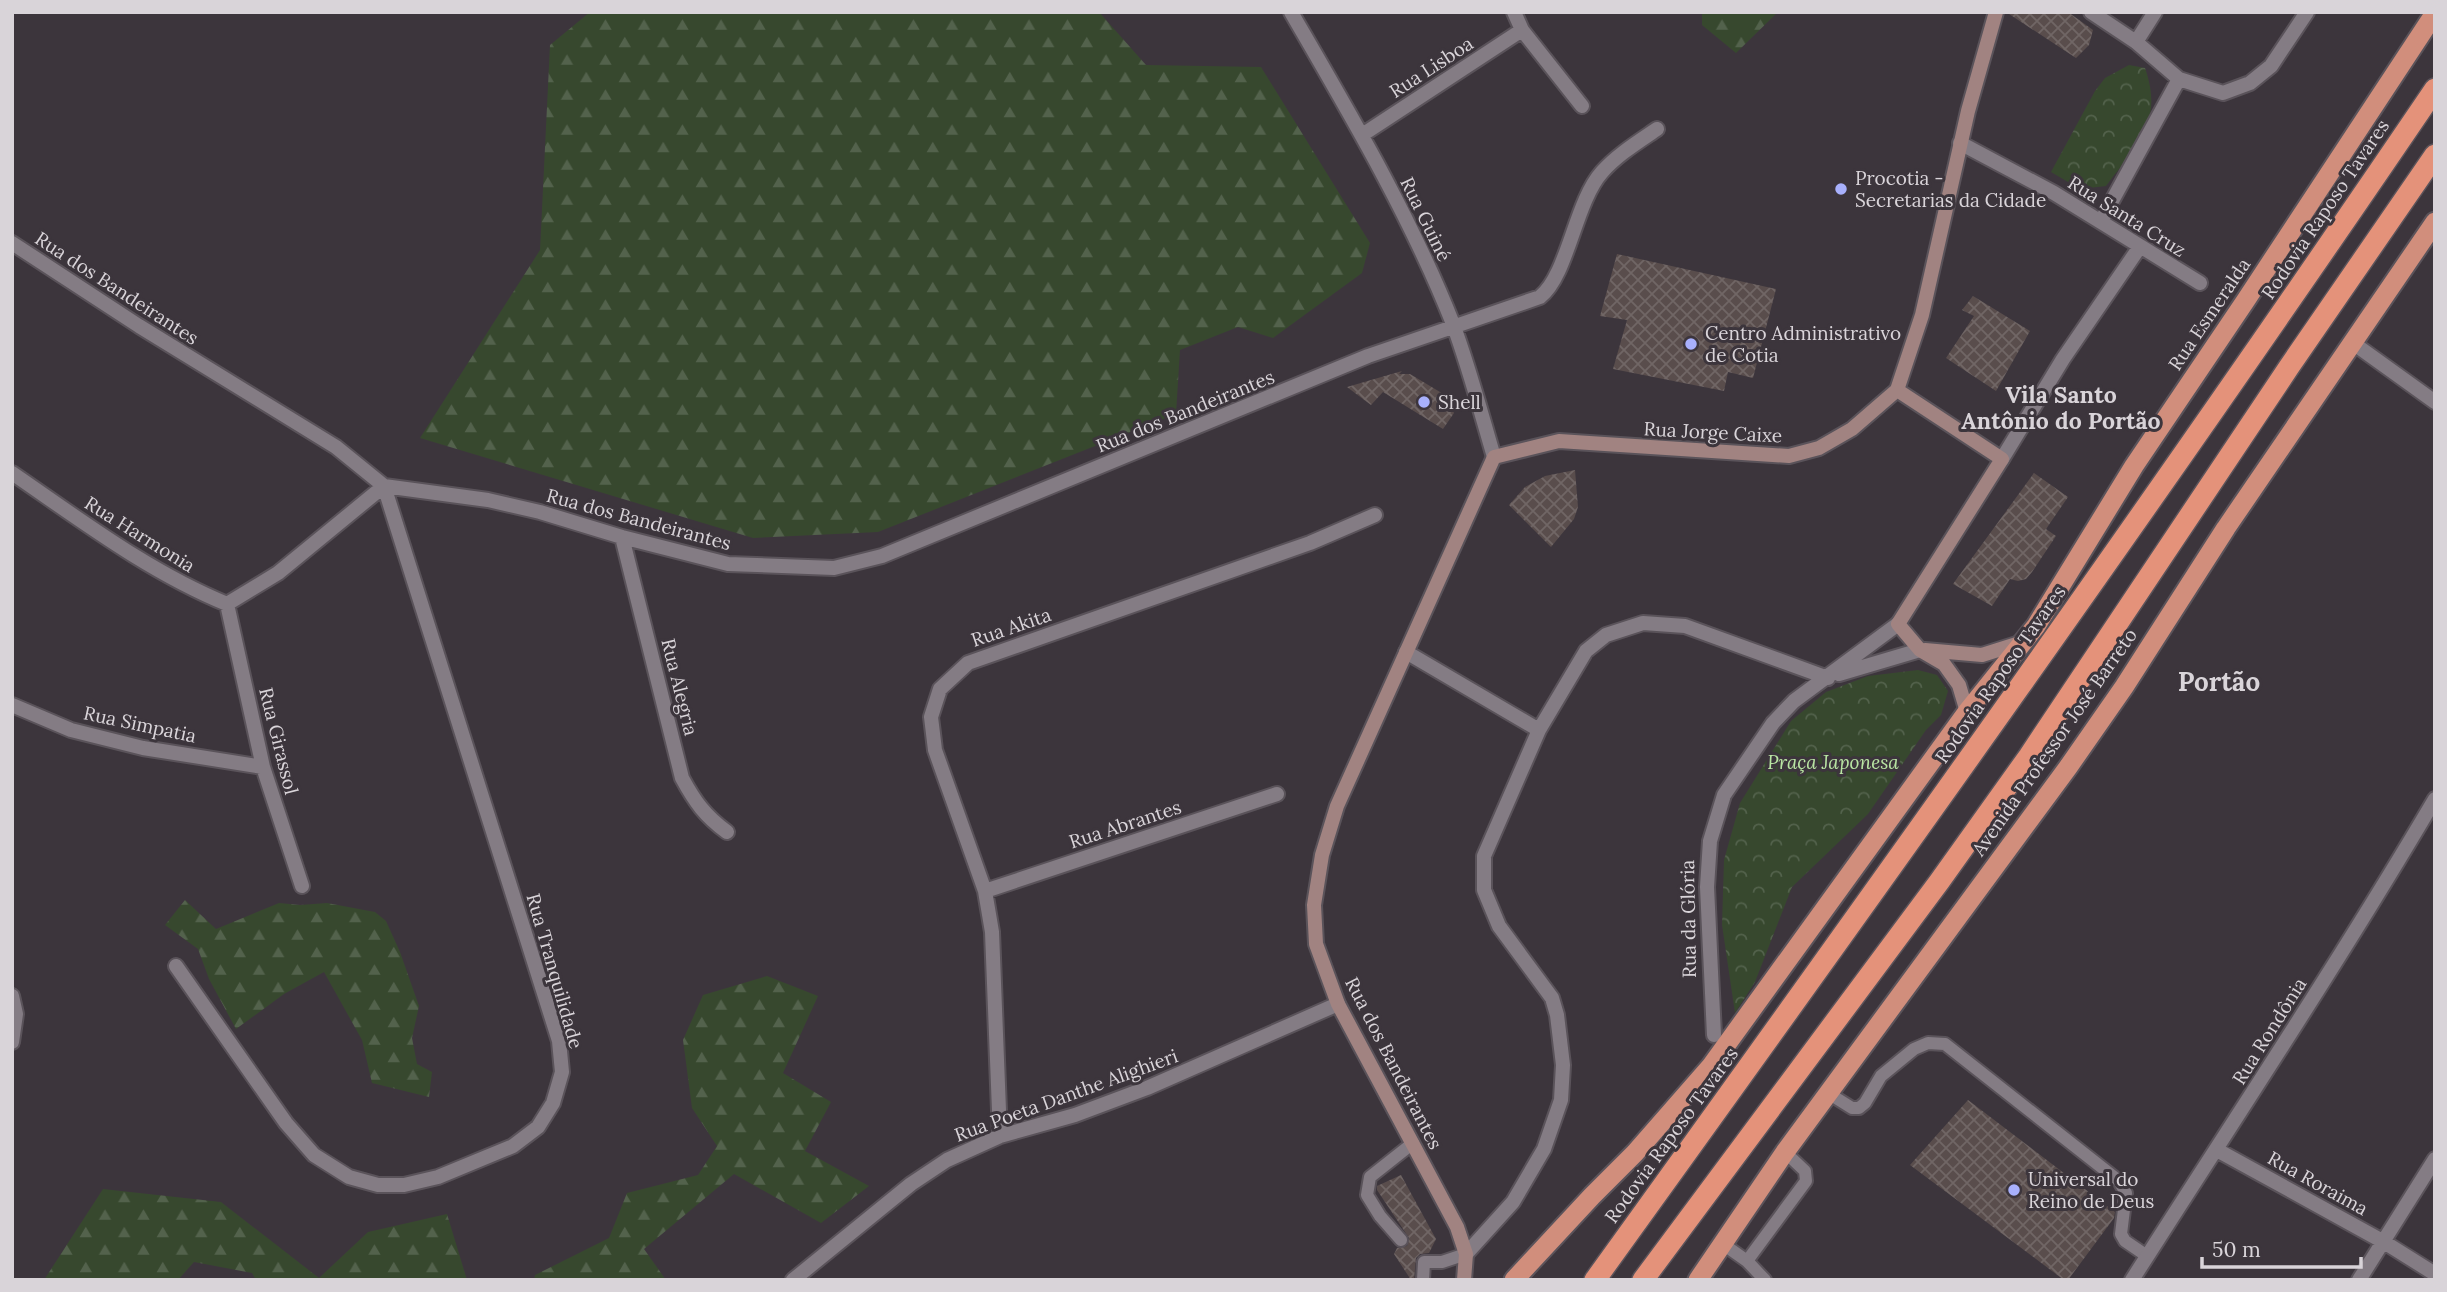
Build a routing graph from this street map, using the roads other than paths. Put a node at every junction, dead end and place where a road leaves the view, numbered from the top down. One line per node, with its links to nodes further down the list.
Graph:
1 (1291, 12): 14 (street, Rua Guiné)
2 (1514, 12): 8 (street)
3 (1996, 12): 15 (main road)
4 (2091, 12): 9 (street)
5 (2155, 12): 9 (street)
6 (2307, 12): 10 (street)
7 (2435, 13): 34 (highway, Rua Esmeralda)
8 (1522, 30): 12 (street); 14 (street, Rua Lisboa)
9 (2136, 42): 10 (street)
10 (2179, 79): 17 (street)
11 (2435, 89): 69 (highway, Rodovia Raposo Tavares)
12 (1582, 106)
13 (1657, 130): 22 (street, Rua dos Bandeirantes)
14 (1362, 135): 22 (street, Rua Guiné)
15 (1960, 143): 17 (street, Rua Santa Cruz); 24 (main road)
16 (2435, 155): 70 (highway)
17 (2101, 220): 20 (street, Rua Santa Cruz)
18 (2435, 222): 23 (highway, Avenida Professor José Barreto)
19 (12, 243): 29 (street, Rua dos Bandeirantes)
20 (2139, 248): 21 (street, Rua Santa Cruz); 27 (street)
21 (2200, 283)
22 (1453, 326): 26 (street, Rua Guiné); 31 (street, Rua dos Bandeirantes)
23 (2353, 343): 25 (street); 52 (highway, Avenida Professor José Barreto)
24 (1897, 390): 26 (main road, Rua Jorge Caixe); 27 (main road)
25 (2435, 402)
26 (1494, 457): 36 (main road, Rua dos Bandeirantes)
27 (2002, 459): 33 (main road)
28 (12, 472): 32 (street, Rua Harmonia)
29 (384, 486): 31 (street, Rua dos Bandeirantes); 32 (street); 47 (street, Rua Tranquilidade)
30 (1375, 515): 46 (street, Rua Akita)
31 (622, 537): 44 (street, Rua Alegria)
32 (227, 604): 41 (street, Rua Girassol)
33 (1898, 624): 35 (main road); 37 (street)
34 (2023, 642): 35 (main road); 39 (highway)
35 (1920, 650): 37 (street); 39 (main road)
36 (1406, 652): 40 (street); 49 (main road, Rua dos Bandeirantes)
37 (1828, 678): 40 (street); 50 (street, Rua da Glória)
38 (12, 705): 41 (street, Rua Simpatia)
39 (1966, 712): 65 (highway)
40 (1539, 730): 61 (street)
41 (263, 767): 45 (street, Rua Girassol)
42 (1277, 794): 46 (street, Rua Abrantes)
43 (2435, 799): 55 (street, Rua Rondônia)
44 (727, 832)
45 (302, 886)
46 (985, 891): 53 (street, Rua Akita)
47 (176, 966)
48 (12, 996): 51 (street)
49 (1338, 1004): 53 (street, Rua Poeta Danthe Alighieri); 54 (main road, Rua dos Bandeirantes)
50 (1714, 1035)
51 (12, 1042)
52 (1828, 1093): 56 (highway, Avenida Professor José Barreto); 62 (lane)
53 (1000, 1136): 66 (street, Rua Poeta Danthe Alighieri)
54 (1413, 1143): 58 (lane); 61 (main road, Rua dos Bandeirantes)
55 (2217, 1150): 59 (street, Rua Roraima); 62 (street, Rua Rondônia)
56 (1785, 1152): 60 (highway, Avenida Professor José Barreto); 63 (lane)
57 (2435, 1159): 59 (street)
58 (1401, 1240)
59 (2384, 1242): 64 (street, Rua Roraima); 74 (street)
60 (1723, 1244): 63 (lane); 71 (highway, Avenida Professor José Barreto)
61 (1466, 1254): 67 (lane); 68 (main road)
62 (2147, 1256): 73 (street, Rua Rondônia)
63 (1747, 1261): 72 (lane)
64 (2435, 1274)
65 (1517, 1277)
66 (793, 1280)
67 (1423, 1280)
68 (1464, 1280)
69 (1595, 1280)
70 (1643, 1280)
71 (1698, 1280)
72 (1765, 1280)
73 (2132, 1280)
74 (2359, 1280)

